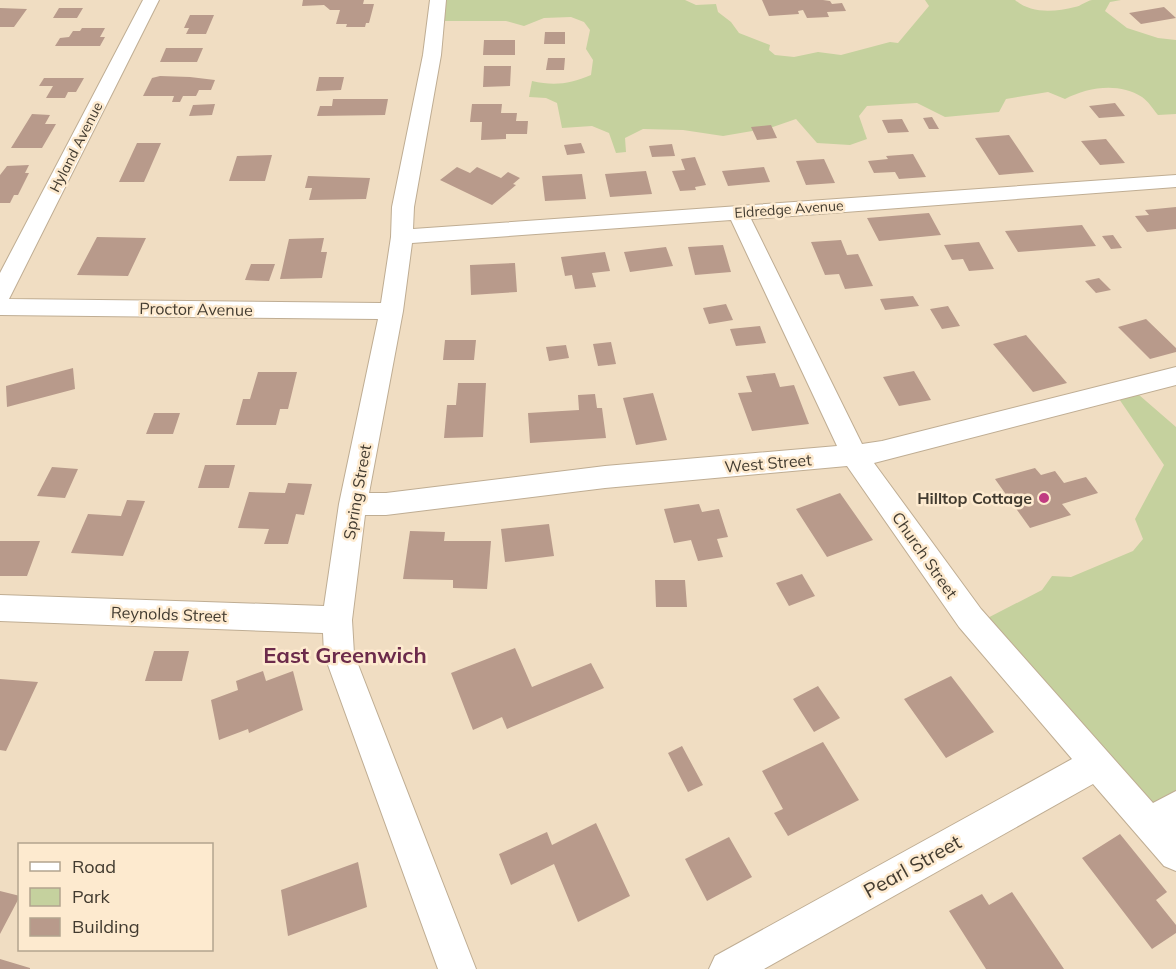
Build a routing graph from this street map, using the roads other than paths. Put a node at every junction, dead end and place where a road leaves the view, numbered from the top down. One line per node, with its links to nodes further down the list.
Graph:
1 (151, 0): 6 (street, Hyland Avenue)
2 (438, 0): 5 (street, Spring Street)
3 (1176, 181): 4 (street, Eldredge Avenue)
4 (738, 213): 5 (street, Eldredge Avenue); 10 (street, Church Street)
5 (402, 237): 8 (street, Spring Street)
6 (0, 295)
7 (0, 307): 8 (street, Proctor Avenue)
8 (392, 311): 11 (street, Spring Street)
9 (1176, 376): 10 (street, West Street)
10 (854, 455): 11 (street, West Street); 14 (street, Church Street)
11 (353, 504): 13 (street, Spring Street)
12 (0, 608): 13 (street, Reynolds Street)
13 (338, 620): 17 (street, Spring Street)
14 (1096, 764): 15 (street, Church Street); 18 (street, Pearl Street)
15 (1163, 816): 16 (street, Church Street)
16 (1176, 854)
17 (457, 969)
18 (728, 969)

